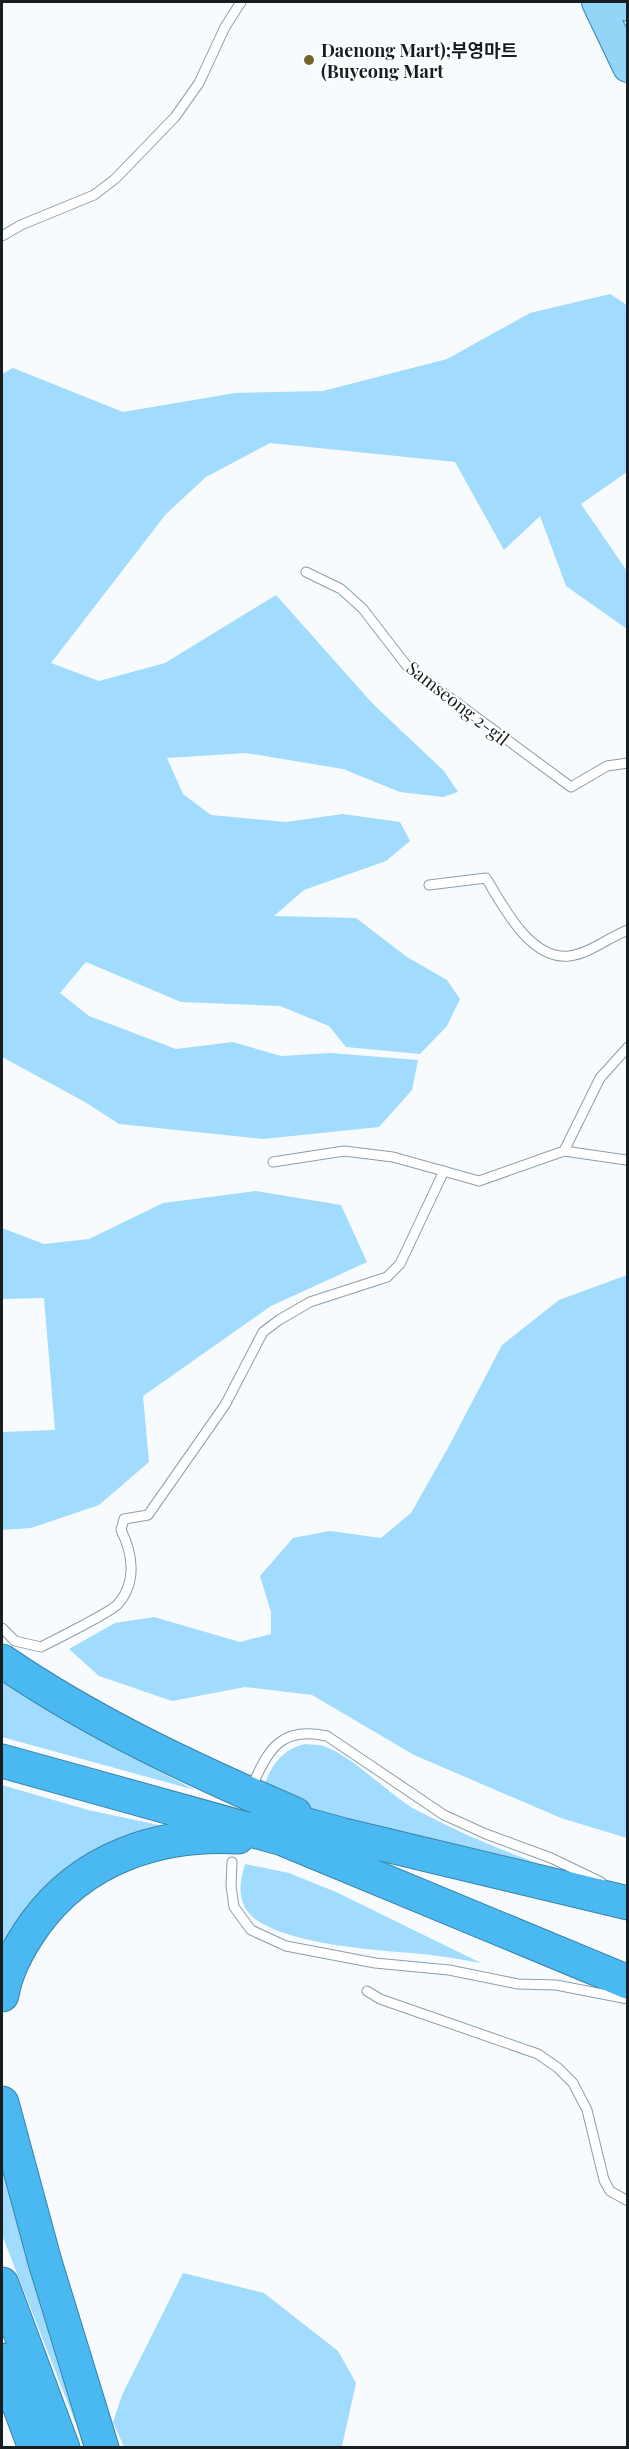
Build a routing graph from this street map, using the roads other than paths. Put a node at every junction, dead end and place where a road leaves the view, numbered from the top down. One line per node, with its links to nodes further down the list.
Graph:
1 (241, 2): 6 (lane)
2 (597, 2): 5 (main road)
3 (625, 2): 4 (main road)
4 (627, 6)
5 (627, 67)
6 (2, 236)
7 (306, 572): 8 (lane, Samseong 2-gil)
8 (627, 763)
9 (429, 885): 10 (lane)
10 (627, 930)
11 (627, 1047): 12 (lane)
12 (564, 1151): 13 (lane); 15 (lane)
13 (626, 1160)
14 (273, 1162): 15 (lane)
15 (444, 1171): 16 (lane)
16 (2, 1628)
17 (2, 1661): 21 (highway)
18 (2, 1740): 21 (highway)
19 (2, 1761): 22 (highway)
20 (254, 1782): 24 (lane)
21 (344, 1835): 24 (highway)
22 (283, 1839): 26 (highway); 28 (highway)
23 (232, 1862): 29 (lane)
24 (618, 1893): 25 (lane)
25 (627, 1895)
26 (627, 1982)
27 (367, 1991): 31 (lane)
28 (2, 1995)
29 (627, 2000)
30 (2, 2103): 36 (highway)
31 (627, 2200)
32 (2, 2284): 35 (highway)
33 (2, 2360): 34 (highway)
34 (35, 2448)
35 (63, 2448)
36 (102, 2448)

